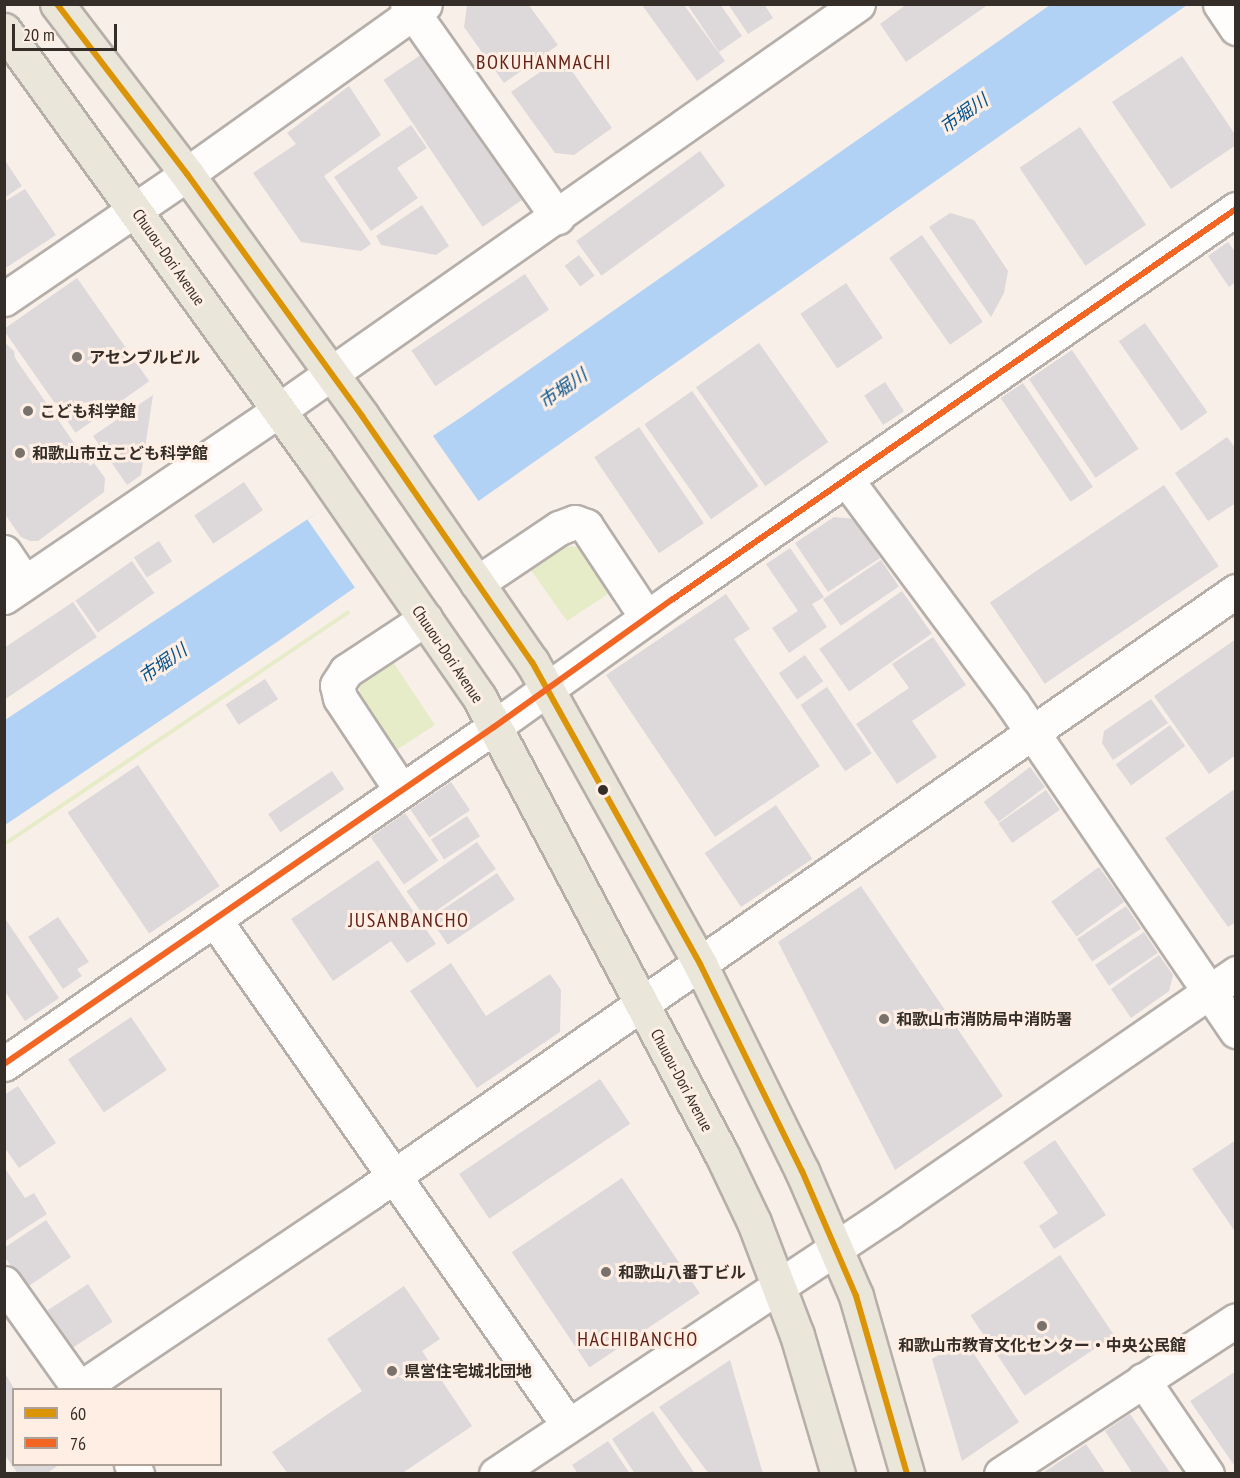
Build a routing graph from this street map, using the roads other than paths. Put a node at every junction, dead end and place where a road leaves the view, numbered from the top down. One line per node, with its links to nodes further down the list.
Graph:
1 (57, 4): 5 (highway)
2 (858, 4): 8 (street)
3 (415, 7): 5 (street); 8 (street)
4 (4, 30): 7 (highway, Chuuou-Dori Avenue)
5 (187, 174): 7 (street); 10 (highway)
6 (1236, 209): 12 (street)
7 (135, 210): 9 (street); 11 (highway, Chuuou-Dori Avenue)
8 (557, 217): 10 (street)
9 (4, 299)
10 (332, 374): 11 (street); 14 (highway)
11 (279, 410): 15 (street); 18 (highway, Chuuou-Dori Avenue)
12 (846, 479): 17 (street); 21 (street)
13 (4, 552): 15 (street)
14 (477, 583): 17 (street); 19 (highway)
15 (15, 590)
16 (1236, 591): 21 (street)
17 (647, 618): 19 (street)
18 (424, 619): 20 (highway, Chuuou-Dori Avenue); 22 (street)
19 (548, 690): 20 (street); 24 (highway)
20 (494, 727): 22 (street); 27 (highway, Chuuou-Dori Avenue)
21 (1032, 733): 24 (street); 26 (street)
22 (401, 790): 23 (street)
23 (214, 919): 29 (street); 30 (street)
24 (700, 964): 27 (street); 31 (highway)
25 (1236, 973): 26 (street)
26 (1208, 992): 28 (street); 31 (street)
27 (642, 1003): 30 (street); 33 (highway, Chuuou-Dori Avenue)
28 (1236, 1031)
29 (4, 1064)
30 (395, 1176): 37 (street); 38 (street)
31 (836, 1248): 33 (street); 41 (highway)
32 (4, 1283): 36 (street)
33 (780, 1285): 38 (street); 40 (highway, Chuuou-Dori Avenue)
34 (1236, 1320): 35 (street)
35 (1143, 1380): 42 (street); 43 (street)
36 (78, 1388)
37 (80, 1388)
38 (568, 1425): 39 (street)
39 (496, 1473)
40 (838, 1473)
41 (908, 1473)
42 (1001, 1473)
43 (1207, 1473)

